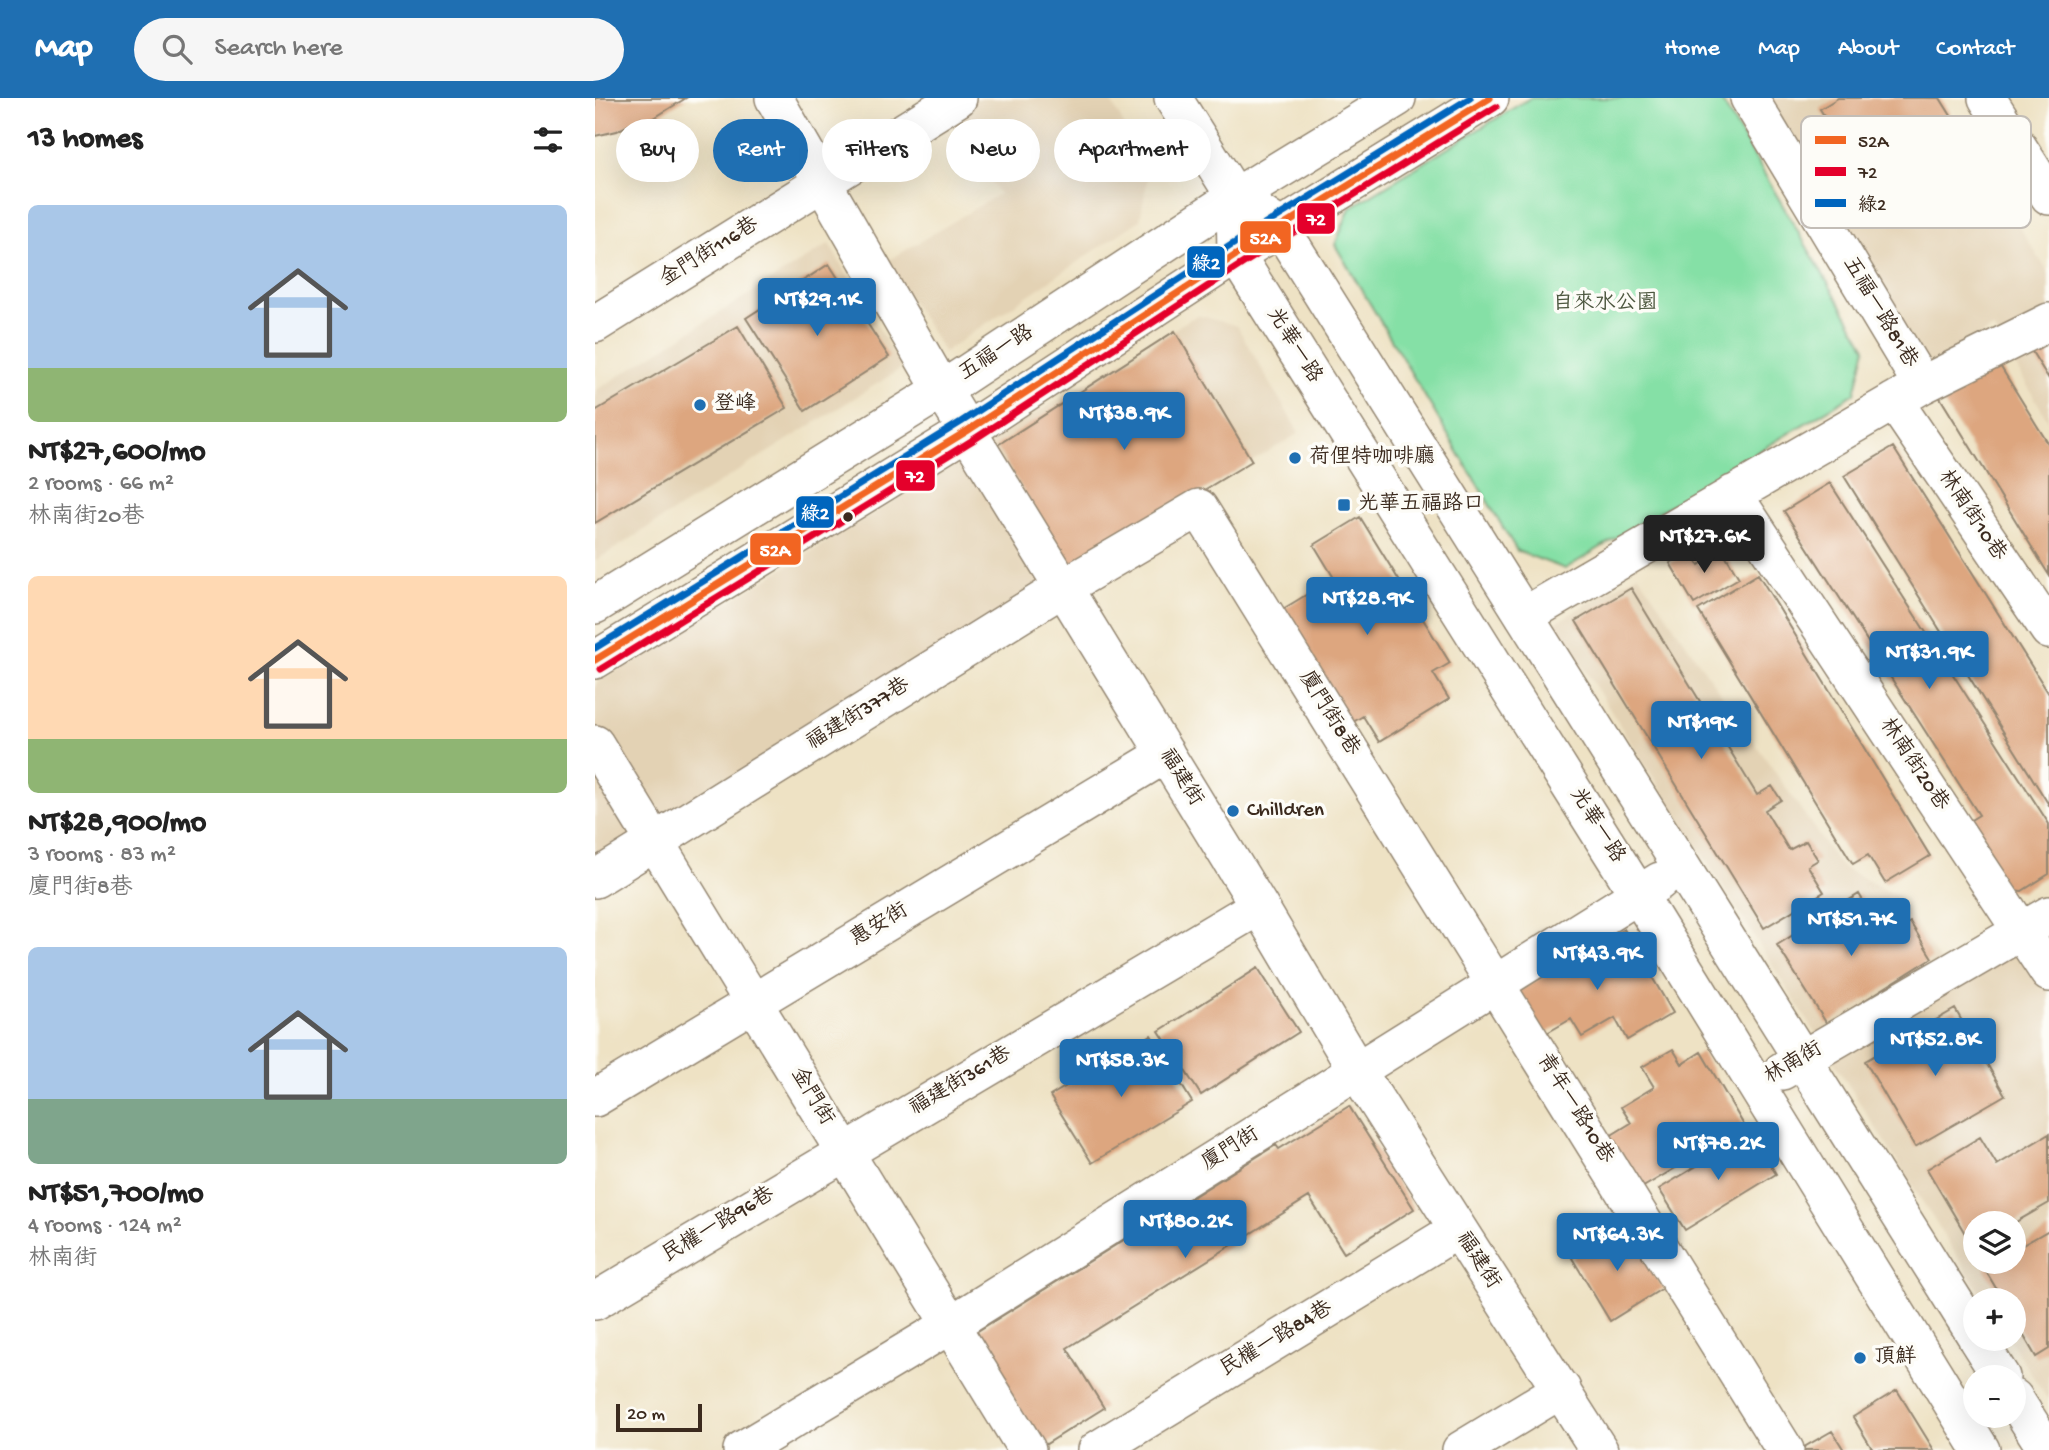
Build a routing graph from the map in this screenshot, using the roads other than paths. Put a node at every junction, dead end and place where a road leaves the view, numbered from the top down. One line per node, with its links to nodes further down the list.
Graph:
1 (774, 98): 10 (street, 福建街)
2 (958, 98): 10 (street, 金門街116巷)
3 (1173, 98): 13 (street)
4 (1397, 98): 13 (street, 五福一路)
5 (1490, 98): 14 (street)
6 (1749, 98): 11 (street, 五福一路81巷)
7 (1987, 98): 8 (street)
8 (1998, 116)
9 (2031, 168): 12 (street)
10 (824, 183): 18 (street, 金門街116巷); 19 (street, 福建街)
11 (1801, 194)
12 (2049, 196)
13 (1235, 197): 14 (street); 16 (street); 19 (street, 五福一路)
14 (1280, 227): 16 (street); 25 (street)
15 (1819, 228): 20 (street, 五福一路81巷)
16 (1236, 255): 21 (street); 33 (street, 光華一路)
17 (2049, 322): 20 (street)
18 (595, 324)
19 (942, 390): 21 (street, 福建街); 24 (street, 五福一路)
20 (1908, 393): 22 (street); 26 (street, 林南街10巷)
21 (967, 431): 23 (street, 福建街); 27 (street)
22 (1733, 494): 25 (street); 35 (street, 林南街20巷)
23 (1064, 587): 29 (street, 福建街); 30 (street, 福建街377巷); 37 (street, 廈門街8巷)
24 (595, 605)
25 (1524, 616): 31 (street)
26 (2049, 630)
27 (595, 660)
28 (595, 744): 30 (street, 金門街)
29 (1165, 754): 34 (street, 福建街); 38 (street, 惠安街)
30 (655, 843): 32 (street, 福建街377巷); 38 (street, 金門街)
31 (1682, 869): 33 (street, 廈門街); 39 (street)
32 (595, 879)
33 (1638, 894): 37 (street, 廈門街); 41 (street, 光華一路)
34 (1259, 906): 40 (street, 福建街); 43 (street, 福建街361巷)
35 (2036, 923): 36 (street, 林南街20巷); 39 (street, 林南街)
36 (2049, 973)
37 (1496, 982): 40 (street, 廈門街); 55 (street, 青年一路10巷)
38 (753, 1003): 42 (street, 惠安街); 43 (street, 金門街)
39 (1802, 1060): 41 (street, 林南街); 46 (street)
40 (1357, 1071): 44 (street, 福建街); 47 (street, 廈門街)
41 (1756, 1085): 56 (street, 光華一路)
42 (595, 1098)
43 (844, 1151): 45 (street, 民權一路96巷); 47 (street, 金門街)
44 (1457, 1230): 48 (street, 福建街); 52 (street, 民權一路84巷)
45 (595, 1301)
46 (1963, 1317)
47 (950, 1325): 50 (street, 廈門街); 51 (street, 金門街)
48 (1562, 1389): 53 (street); 54 (street, 福建街)
49 (2026, 1417): 57 (street)
50 (742, 1450)
51 (1027, 1450)
52 (1097, 1450)
53 (1461, 1450)
54 (1599, 1450)
55 (1785, 1450)
56 (1981, 1450)
57 (2047, 1450)

